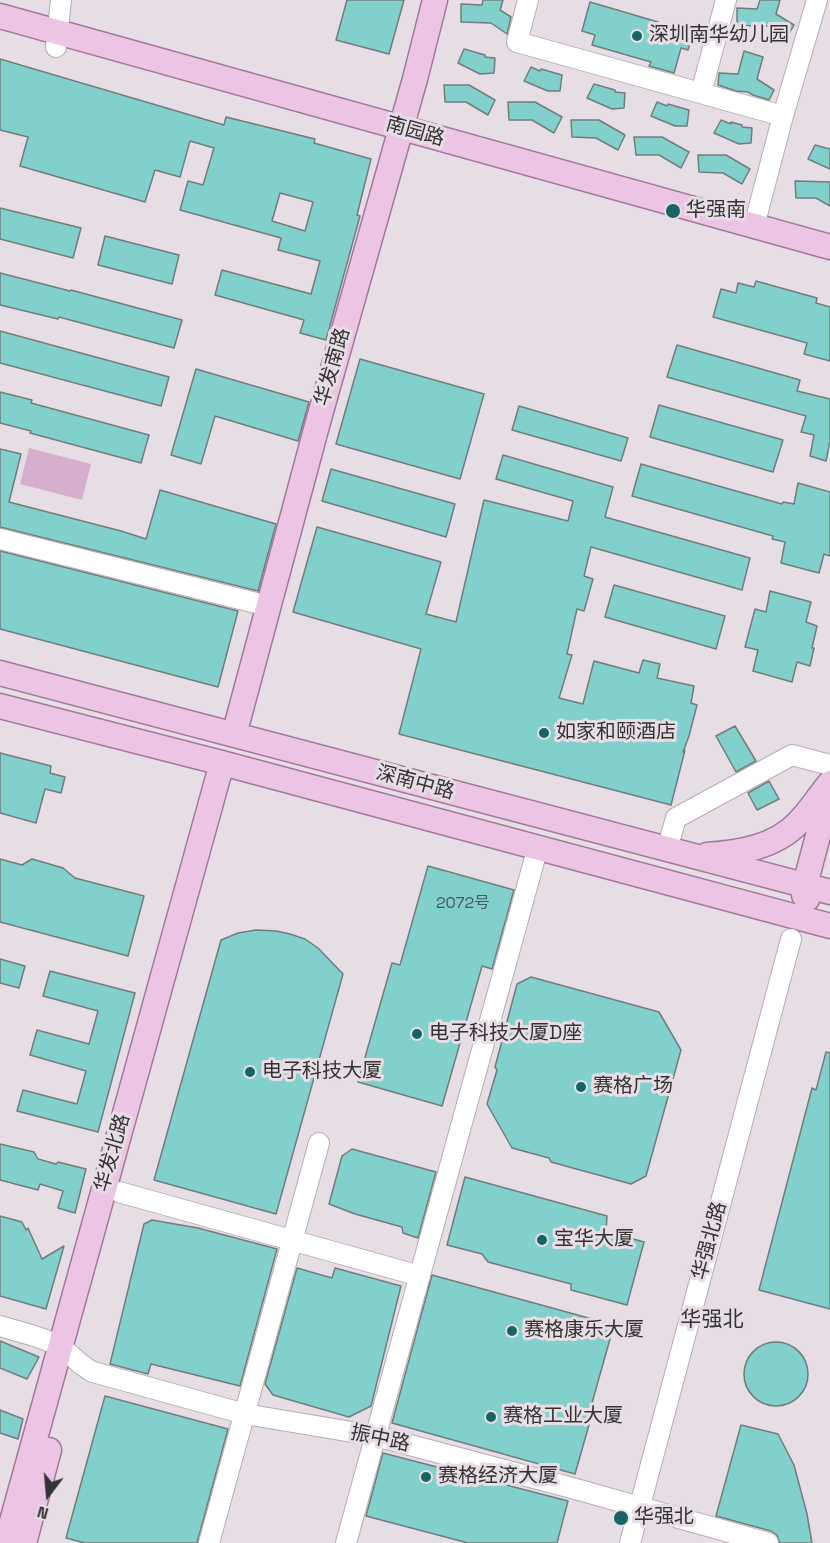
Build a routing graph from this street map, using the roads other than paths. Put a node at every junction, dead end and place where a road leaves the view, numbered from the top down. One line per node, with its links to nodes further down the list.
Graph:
1 (61, 0): 8 (street)
2 (435, 0): 11 (main road, 华发南路)
3 (528, 0): 9 (street)
4 (726, 0): 9 (street)
5 (817, 0): 10 (street)
6 (0, 15): 8 (main road, 南园路)
7 (0, 31): 8 (main road, 南园路)
8 (57, 39): 11 (main road, 南园路)
9 (701, 93): 10 (street)
10 (783, 116): 12 (street)
11 (398, 134): 12 (main road, 南园路); 14 (main road, 南园路); 16 (main road, 华发南路)
12 (754, 226): 13 (main road, 南园路)
13 (830, 247)
14 (830, 262)
15 (0, 539): 16 (street)
16 (268, 606): 19 (main road, 华发南路)
17 (0, 673): 19 (main road, 深南中路)
18 (0, 706): 20 (main road, 深南中路)
19 (234, 735): 25 (main road, 深南中路)
20 (228, 765): 24 (main road, 深南中路); 32 (main road, 华发北路); 36 (main road, 华发北路)
21 (830, 765): 25 (street)
22 (830, 783): 26 (main road)
23 (830, 790): 27 (main road)
24 (538, 847): 29 (main road, 深南中路); 34 (street)
25 (667, 849): 26 (main road, 深南中路)
26 (693, 856): 27 (main road, 深南中路)
27 (805, 885): 28 (main road, 深南中路); 29 (main road)
28 (830, 892)
29 (830, 925)
30 (791, 939): 39 (street, 华强北路)
31 (319, 1143): 33 (street)
32 (119, 1192): 33 (street); 36 (main road, 华发北路)
33 (292, 1240): 34 (street); 37 (street)
34 (420, 1276): 38 (street)
35 (0, 1326): 36 (street, 振中路)
36 (67, 1353): 37 (street, 振中路); 40 (main road, 华发北路); 41 (main road, 华发北路)
37 (245, 1414): 38 (street, 振中路); 42 (street)
38 (376, 1436): 39 (street, 振中路); 43 (street)
39 (639, 1507): 44 (street, 华强北路); 45 (street, 振中路)
40 (6, 1543)
41 (24, 1543)
42 (209, 1543)
43 (346, 1543)
44 (630, 1543)
45 (768, 1543)

